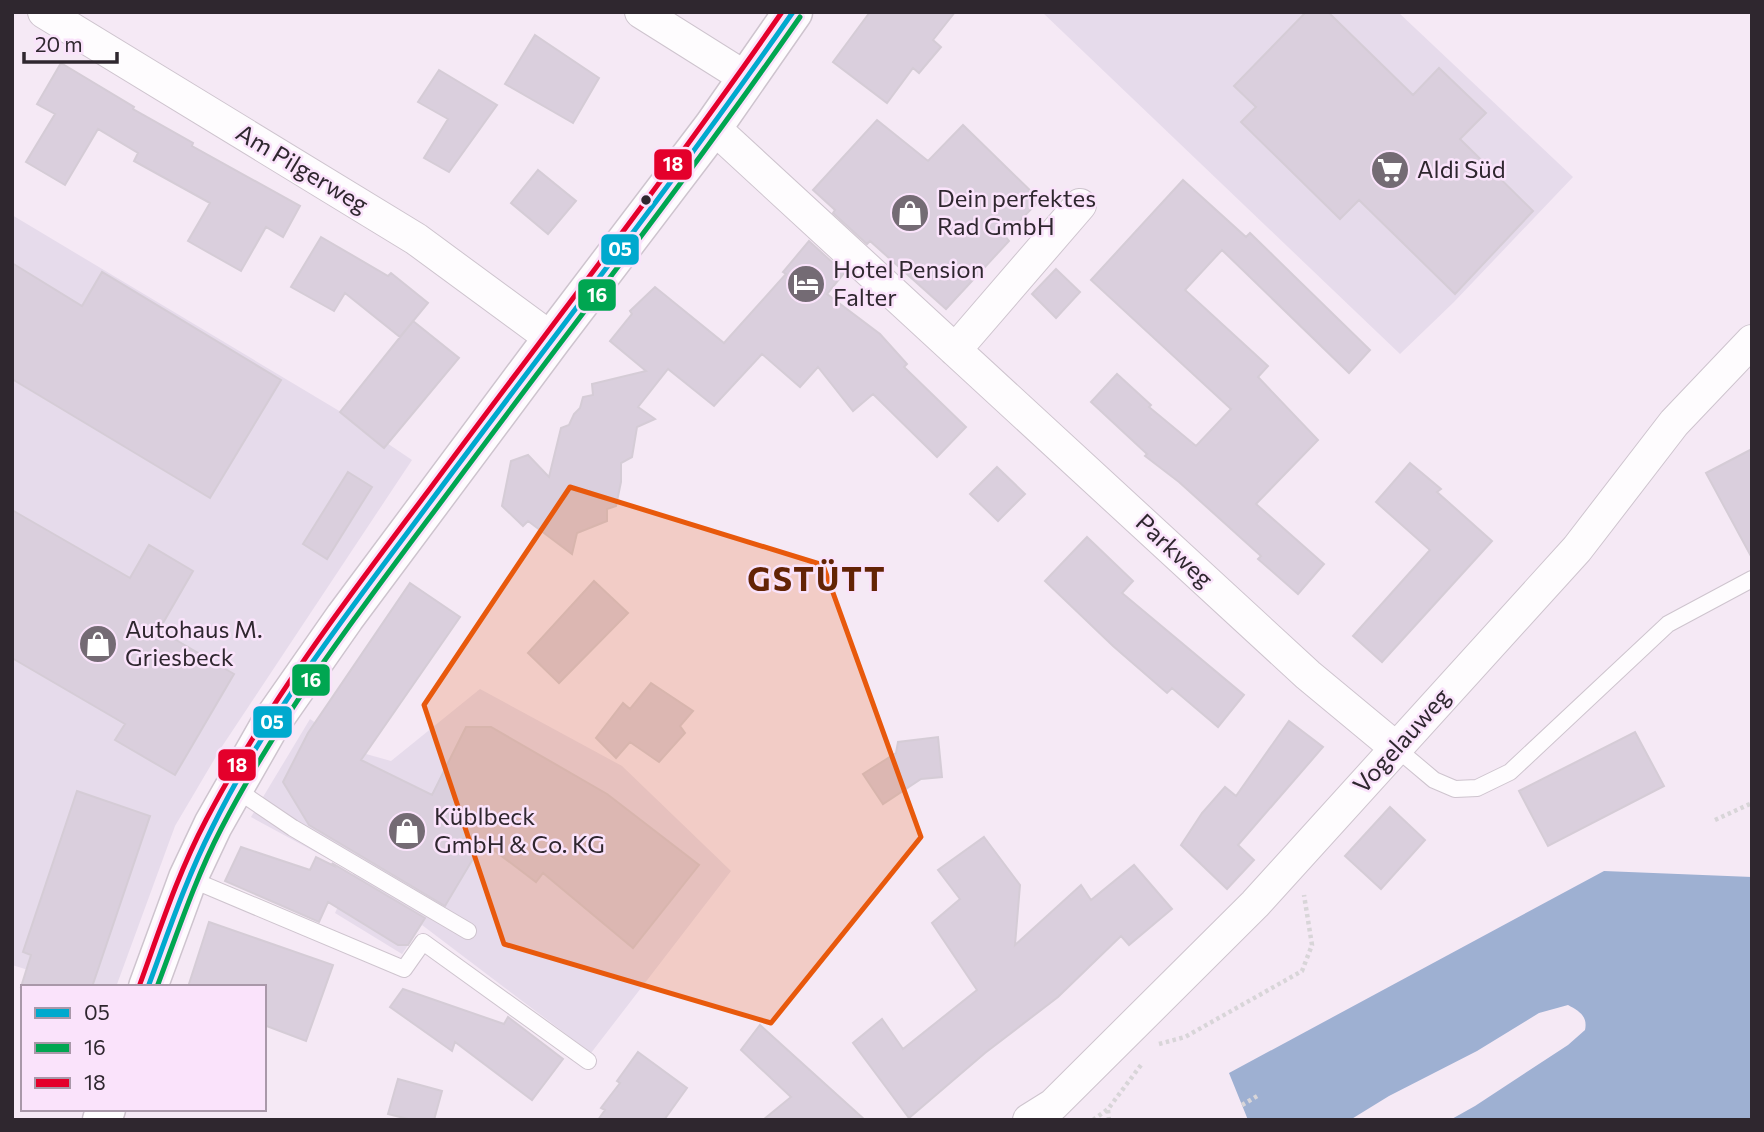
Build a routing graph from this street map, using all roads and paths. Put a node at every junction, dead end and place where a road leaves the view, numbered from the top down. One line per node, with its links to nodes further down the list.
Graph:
1 (44, 12): 7 (street, Am Pilgerweg)
2 (641, 12): 4 (street)
3 (793, 12): 4 (main road)
4 (746, 78): 5 (main road)
5 (713, 127): 7 (main road); 9 (street, Parkweg)
6 (1080, 205): 9 (street)
7 (552, 339): 12 (main road)
8 (1752, 341): 11 (street, Vogelauweg)
9 (955, 351): 11 (street, Parkweg)
10 (1752, 579): 11 (lane)
11 (1396, 748): 15 (street, Vogelauweg)
12 (234, 788): 16 (main road); 17 (lane)
13 (1752, 803): 14 (path)
14 (1715, 820)
15 (1292, 862): 19 (path); 25 (street, Vogelauweg)
16 (188, 878): 18 (main road); 21 (lane)
17 (468, 931)
18 (149, 985)
19 (1156, 1045)
20 (1149, 1055): 24 (path)
21 (588, 1061)
22 (1259, 1096): 23 (path)
23 (1242, 1105)
24 (1108, 1109): 26 (path); 27 (path)
25 (1029, 1120)
26 (1093, 1120)
27 (1109, 1120)

